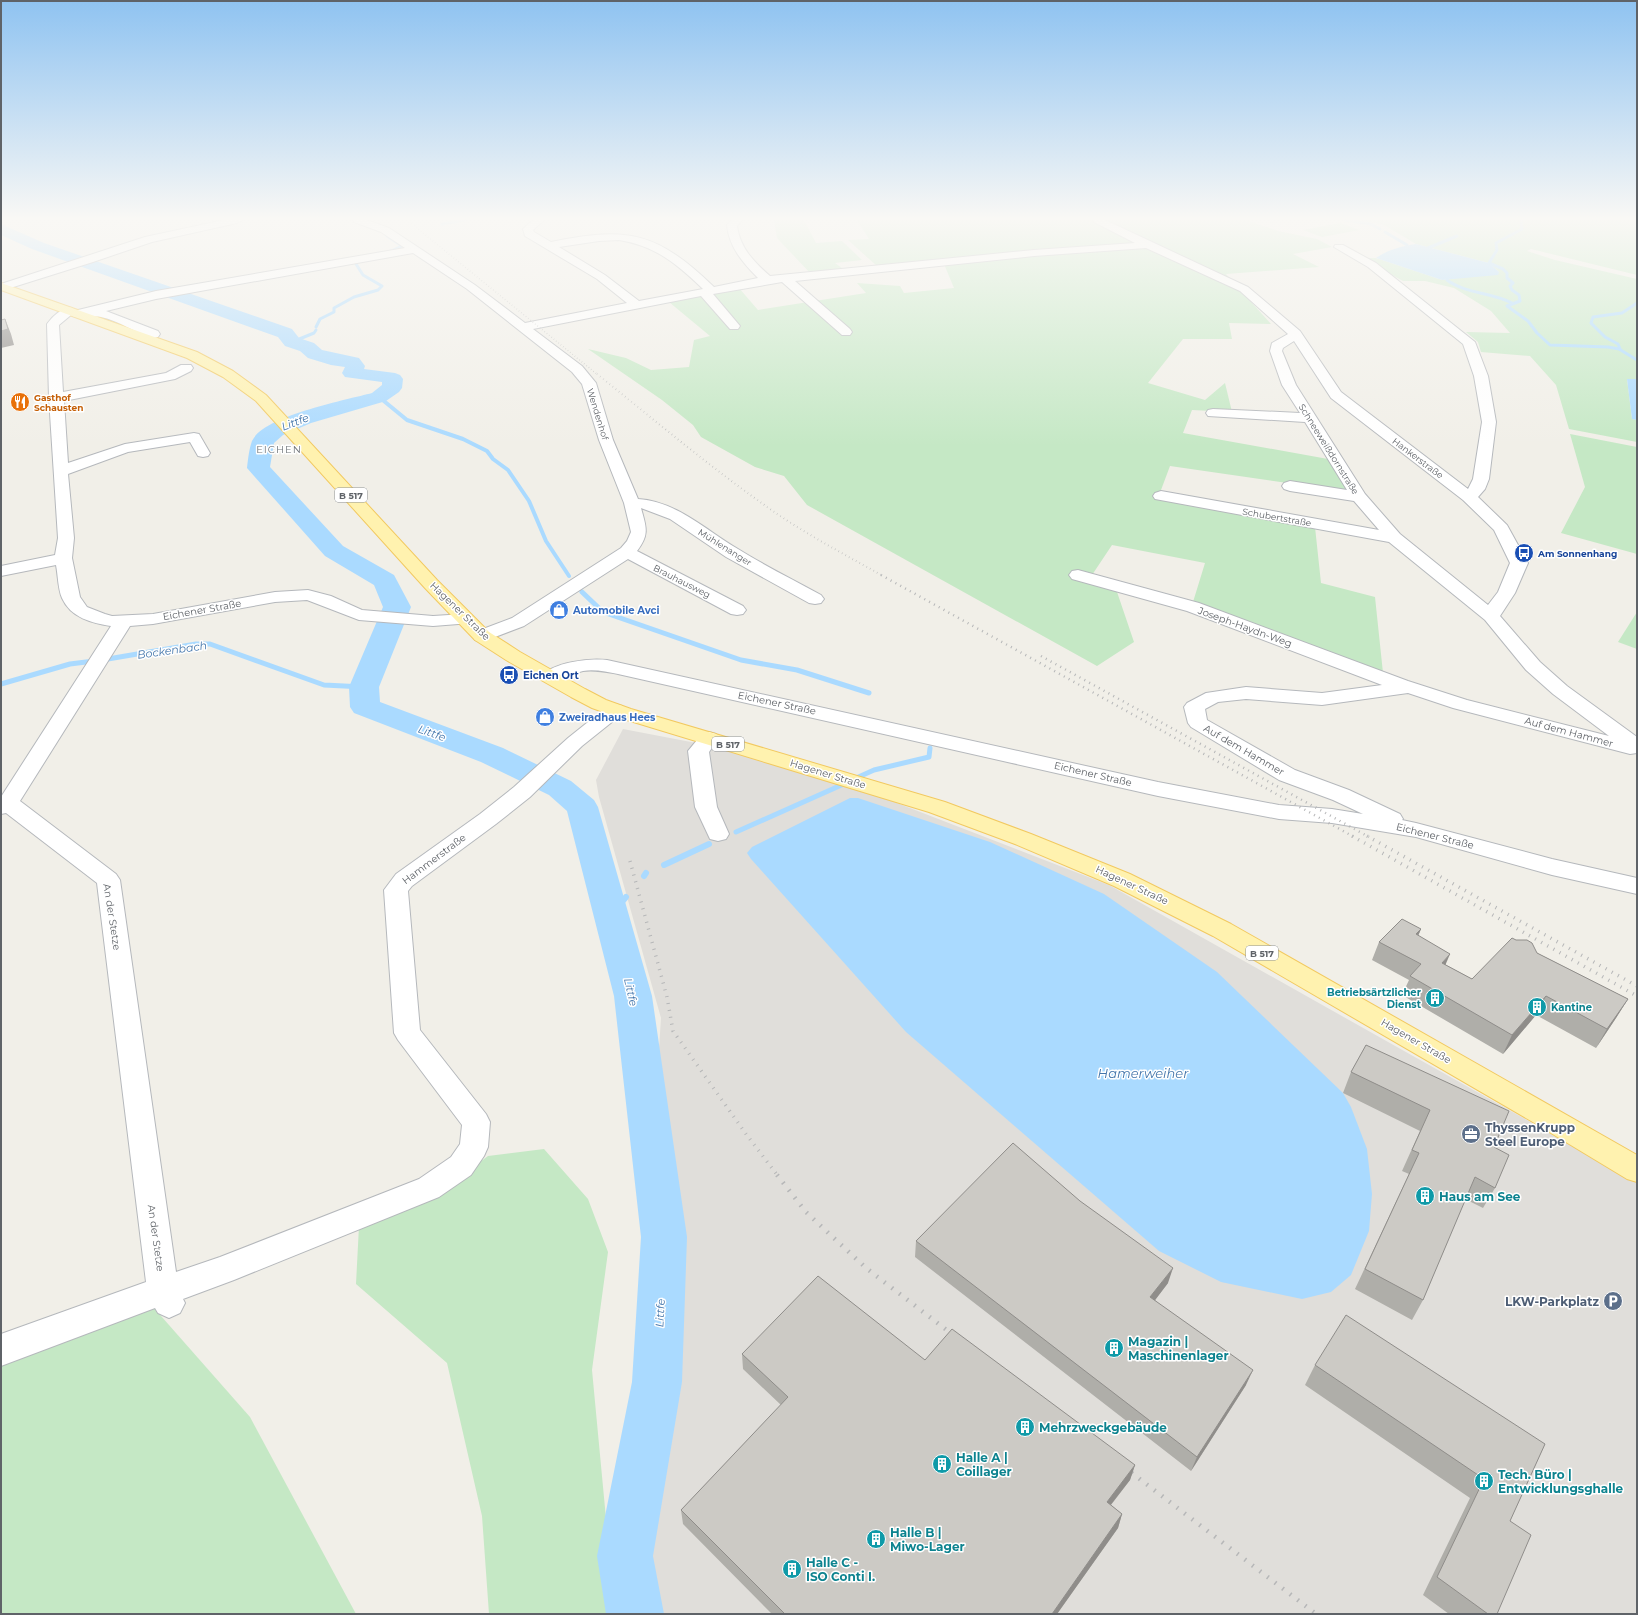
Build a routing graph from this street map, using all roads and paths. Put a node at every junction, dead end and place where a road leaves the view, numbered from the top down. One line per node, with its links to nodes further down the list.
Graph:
1 (26, 295): 11 (street)
2 (28, 295): 13 (main road, Hagener Straße / B 517)
3 (154, 295): 13 (street)
4 (482, 295): 15 (street, Wendenhof)
5 (625, 295): 12 (street)
6 (690, 295): 12 (street)
7 (711, 295): 14 (street)
8 (805, 295): 16 (street)
9 (1250, 295): 18 (street, Hankerstraße)
10 (1411, 295): 28 (street)
11 (8, 300)
12 (637, 305): 15 (street)
13 (72, 312): 17 (street, Hagener Straße); 20 (street, Eichener Straße); 38 (main road, Hagener Straße / B 517)
14 (734, 326)
15 (523, 327): 29 (street, Wendenhof)
16 (846, 332)
17 (154, 334)
18 (1296, 334): 22 (street, Schneeweißdornstraße); 28 (street, Hankerstraße)
19 (186, 368): 20 (street)
20 (56, 398): 24 (street, Eichener Straße)
21 (1213, 413): 22 (street)
22 (1310, 418): 27 (street, Schneeweißdornstraße)
23 (203, 453): 24 (street)
24 (61, 471): 32 (street, Eichener Straße)
25 (1290, 486): 27 (street)
26 (1161, 496): 30 (street, Schubertstraße)
27 (1359, 497): 30 (street, Schneeweißdornstraße)
28 (1469, 497): 37 (street, Hankerstraße)
29 (632, 503): 31 (street, Wendenhof); 35 (street, Mühlenanger)
30 (1394, 538): 37 (street, Schneeweißdornstraße)
31 (627, 552): 36 (street, Brauhausweg); 40 (street, Wendenhof)
32 (63, 558): 33 (street); 39 (street, Eichener Straße)
33 (1, 571)
34 (1078, 576): 42 (street, Joseph-Haydn-Weg)
35 (815, 599)
36 (737, 610)
37 (1491, 616): 45 (street)
38 (465, 619): 39 (street, Eichener Straße); 40 (main road, Hagener Straße / B 517)
39 (124, 620): 46 (street, An der Stetze)
40 (482, 636): 41 (main road, Hagener Straße / B 517)
41 (551, 677): 43 (main road, Hagener Straße / B 517); 47 (street, Eichener Straße)
42 (1409, 687): 45 (street, Auf dem Hammer); 47 (street, Auf dem Hammer)
43 (615, 710): 44 (main road, Hagener Straße / B 517); 51 (street, Hammerstraße)
44 (709, 738): 48 (street); 50 (main road, Hagener Straße / B 517)
45 (1637, 749)
46 (5, 805): 51 (street, An der Stetze)
47 (1416, 830): 49 (street, Eichener Straße)
48 (718, 834)
49 (1637, 886)
50 (1637, 1170)
51 (166, 1297): 52 (street)
52 (1, 1350)

